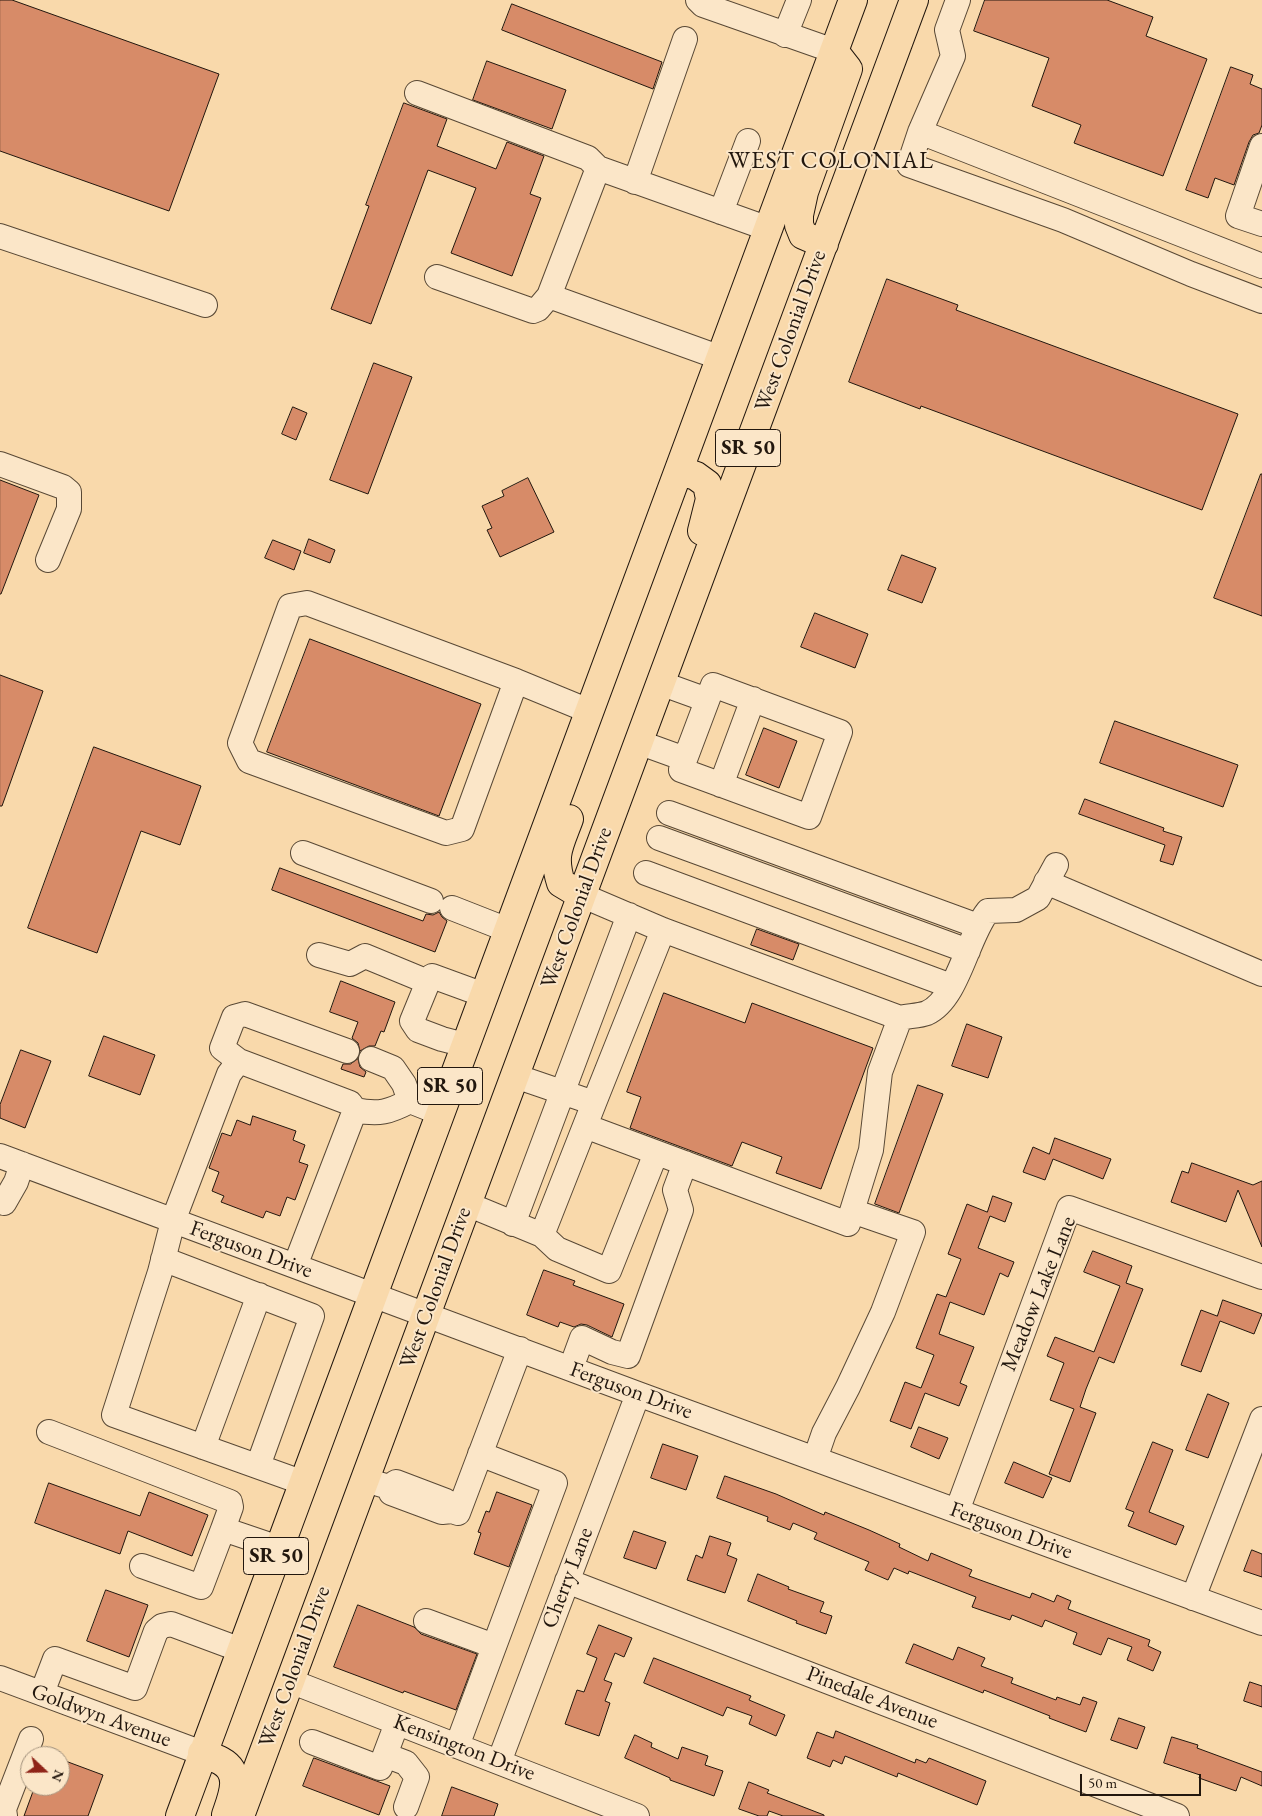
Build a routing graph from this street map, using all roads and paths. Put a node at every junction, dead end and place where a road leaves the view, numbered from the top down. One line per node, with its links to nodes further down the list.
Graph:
1 (698, 0): 6 (street)
2 (799, 0): 6 (street)
3 (853, 0): 8 (highway, SR 50)
4 (914, 0): 19 (highway, West Colonial Drive / SR 50)
5 (958, 0): 10 (street)
6 (785, 35): 8 (street)
7 (685, 39): 14 (street)
8 (834, 51): 17 (highway, SR 50); 19 (highway)
9 (417, 93): 13 (street)
10 (920, 132): 20 (street); 23 (street)
11 (748, 142): 15 (street)
12 (1262, 146): 16 (street)
13 (598, 168): 14 (street); 22 (street)
14 (636, 182): 15 (street)
15 (721, 212): 17 (street)
16 (1262, 224)
17 (769, 229): 25 (highway, SR 50)
18 (1, 239): 24 (street)
19 (824, 244): 29 (highway, West Colonial Drive / SR 50)
20 (1261, 262)
21 (437, 277): 22 (street)
22 (549, 296): 25 (street)
23 (1262, 301)
24 (205, 305)
25 (721, 358): 27 (highway, SR 50)
26 (0, 464): 28 (street)
27 (679, 470): 29 (highway); 34 (highway, SR 50)
28 (48, 560)
29 (670, 656): 31 (highway, West Colonial Drive / SR 50)
30 (516, 680): 30 (street); 34 (street)
31 (660, 683): 33 (street); 35 (highway, West Colonial Drive / SR 50)
32 (753, 699): 33 (street); 37 (street); 37 (street)
33 (707, 700): 36 (street)
34 (590, 711): 42 (highway); 45 (highway, SR 50)
35 (638, 742): 36 (street); 42 (highway, West Colonial Drive / SR 50)
36 (685, 759): 37 (street)
37 (721, 785)
38 (670, 813): 44 (street)
39 (659, 838): 47 (street)
40 (303, 853): 45 (street)
41 (646, 872): 51 (street)
42 (581, 896): 43 (street); 58 (highway, West Colonial Drive / SR 50)
43 (629, 915): 46 (street); 59 (street)
44 (978, 926): 47 (street); 49 (street)
45 (508, 930): 52 (highway, SR 50)
46 (663, 930): 53 (street); 61 (street)
47 (968, 951): 51 (street)
48 (319, 955): 50 (street)
49 (1262, 974)
50 (428, 982): 52 (street); 54 (street)
51 (951, 986): 53 (street)
52 (484, 995): 54 (highway, SR 50)
53 (900, 1018): 71 (street)
54 (465, 1045): 63 (highway, SR 50)
55 (348, 1051): 57 (street)
56 (371, 1059): 60 (street)
57 (239, 1061): 62 (street); 72 (street)
58 (514, 1076): 59 (street); 69 (highway, West Colonial Drive / SR 50)
59 (562, 1092): 61 (street); 73 (street)
60 (410, 1101): 62 (street); 63 (street)
61 (594, 1102): 64 (street)
62 (355, 1110): 76 (street)
63 (440, 1114): 78 (highway, SR 50)
64 (585, 1126): 65 (street); 74 (street)
65 (656, 1153): 67 (street); 74 (street)
66 (0, 1156): 68 (street, Ferguson Drive)
67 (685, 1163): 71 (street); 82 (street)
68 (22, 1164): 70 (street); 72 (street, Ferguson Drive)
69 (466, 1204): 73 (street); 80 (highway, West Colonial Drive / SR 50)
70 (2, 1206)
71 (852, 1211): 88 (street)
72 (173, 1221): 75 (street); 76 (street, Ferguson Drive)
73 (513, 1224): 74 (street)
74 (542, 1235)
75 (163, 1259): 79 (street); 86 (street)
76 (295, 1266): 78 (street, Ferguson Drive)
77 (1262, 1277): 92 (street, Meadow Lake Lane)
78 (373, 1295): 80 (street, Ferguson Drive); 90 (highway, SR 50)
79 (259, 1296): 86 (street); 89 (street)
80 (426, 1314): 81 (street, Ferguson Drive); 91 (highway, West Colonial Drive / SR 50)
81 (520, 1349): 82 (street, Ferguson Drive); 87 (street)
82 (571, 1368): 83 (street, Ferguson Drive)
83 (638, 1394): 88 (street, Ferguson Drive); 96 (street, Cherry Lane)
84 (1262, 1419): 97 (street)
85 (49, 1432): 93 (street)
86 (203, 1447): 89 (street)
87 (480, 1454): 91 (street); 100 (street)
88 (816, 1459): 92 (street, Ferguson Drive)
89 (258, 1466): 90 (street)
90 (304, 1483): 94 (highway, SR 50)
91 (377, 1484): 103 (highway, West Colonial Drive / SR 50)
92 (957, 1511): 97 (street, Ferguson Drive)
93 (223, 1529): 94 (street); 95 (street)
94 (279, 1548): 101 (highway, SR 50)
95 (142, 1566)
96 (567, 1581): 111 (street, Cherry Lane); 118 (street, Pinedale Avenue)
97 (1193, 1598): 99 (street, Ferguson Drive)
98 (426, 1621): 100 (street)
99 (1262, 1623)
100 (494, 1646): 108 (street)
101 (241, 1650): 104 (street); 109 (highway, SR 50)
102 (0, 1678): 104 (street, Goldwyn Avenue)
103 (290, 1681): 105 (street, Kensington Drive); 116 (highway, West Colonial Drive / SR 50)
104 (42, 1693): 109 (street, Goldwyn Avenue)
105 (397, 1723): 108 (street, Kensington Drive); 110 (street)
106 (31, 1739): 113 (street)
107 (312, 1742): 110 (street)
108 (458, 1746): 111 (street, Kensington Drive)
109 (202, 1753): 114 (highway, SR 50); 115 (highway)
110 (385, 1755): 112 (street)
111 (499, 1762): 117 (street, Kensington Drive)
112 (406, 1807)
113 (5, 1816)
114 (180, 1816)
115 (225, 1816)
116 (240, 1816)
117 (637, 1816)
118 (1177, 1816)

